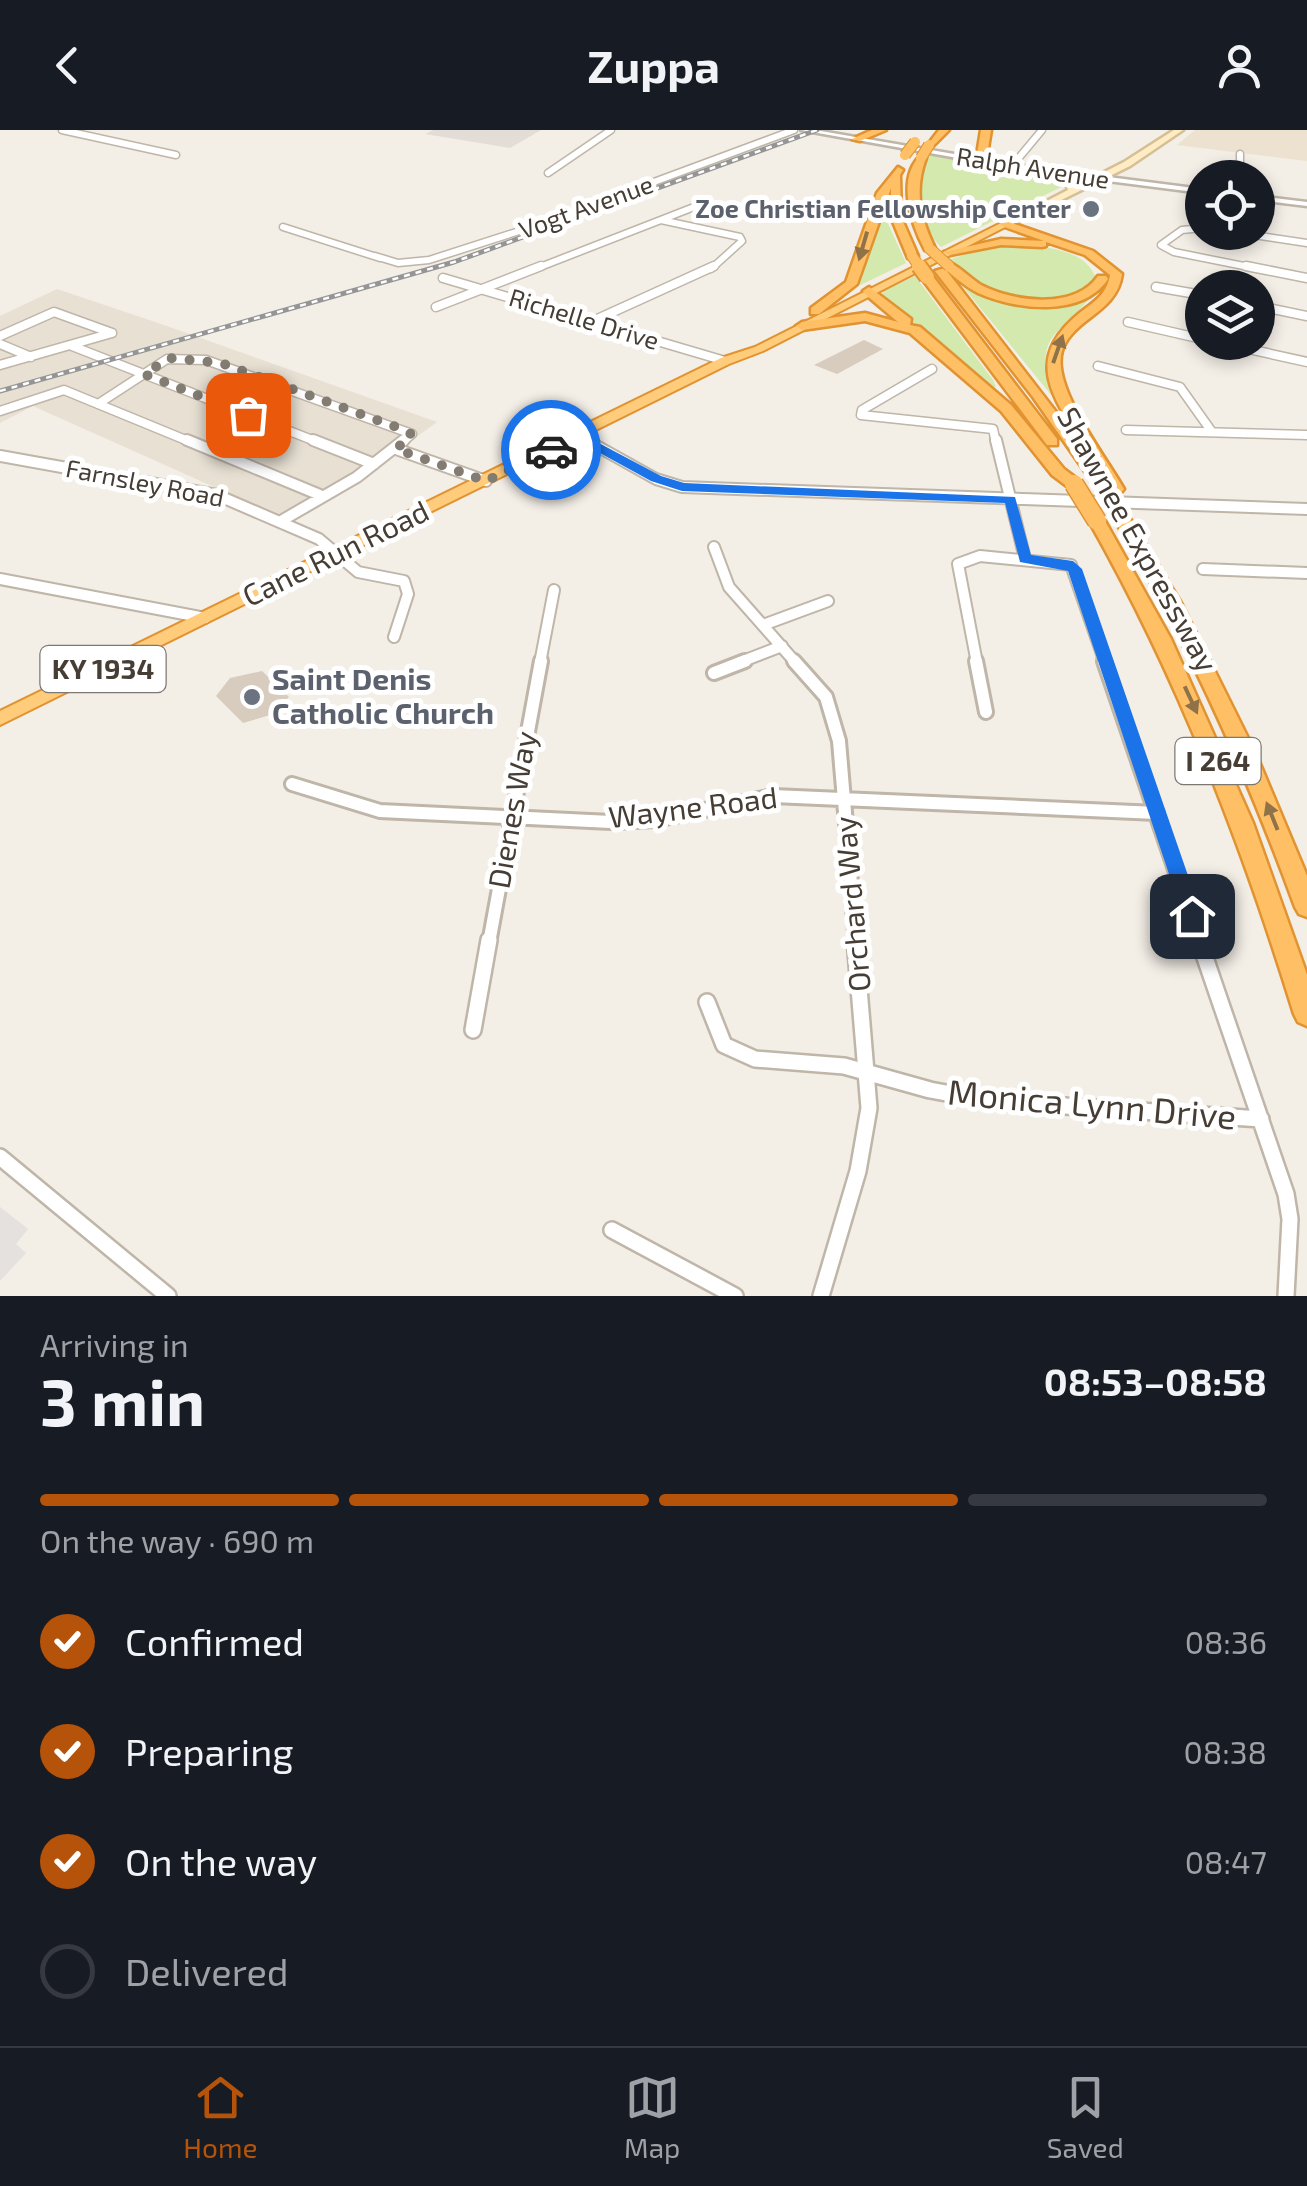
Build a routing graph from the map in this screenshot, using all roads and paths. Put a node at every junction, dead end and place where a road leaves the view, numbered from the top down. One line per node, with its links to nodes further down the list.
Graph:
1 (62, 130): 12 (street)
2 (611, 130): 19 (street)
3 (794, 130): 32 (street, Vogt Avenue)
4 (804, 130): 11 (street, Ralph Avenue)
5 (881, 130): 11 (highway)
6 (928, 130): 17 (highway, Shawnee Expressway / I 264, bridge)
7 (944, 130): 34 (highway, Shawnee Expressway / I 264, bridge)
8 (986, 130): 14 (highway)
9 (1042, 130): 16 (street)
10 (1179, 130): 20 (main road, Cane Run Road / KY 1934)
11 (857, 139): 14 (street, Ralph Avenue)
12 (176, 154)
13 (1240, 154): 15 (street)
14 (982, 160): 16 (street, Ralph Avenue)
15 (1240, 160)
16 (1012, 166): 18 (street, Ralph Avenue)
17 (898, 170): 34 (highway, Shawnee Expressway / I 264, bridge); 43 (highway, one-way to 43)
18 (1052, 172): 20 (street, Ralph Avenue); 22 (main road)
19 (548, 173)
20 (1096, 178): 21 (street, Ralph Avenue); 22 (main road, Cane Run Road / KY 1934)
21 (1185, 189)
22 (1072, 191): 27 (main road, Cane Run Road / KY 1934)
23 (1275, 200): 24 (street)
24 (1307, 204)
25 (694, 207): 26 (street)
26 (661, 220): 38 (street); 45 (street)
27 (1006, 224): 34 (highway, Cane Run Road / KY 1934); 72 (highway, one-way to 27)
28 (283, 227): 32 (street, Vogt Avenue)
29 (1185, 230): 36 (street)
30 (1275, 238): 31 (street)
31 (1307, 242)
32 (375, 256): 33 (street, Vogt Avenue)
33 (397, 266)
34 (942, 267): 34 (highway); 39 (highway, Cane Run Road / KY 1934); 70 (highway, Shawnee Expressway / I 264); 72 (highway, Shawnee Expressway / I 264)
35 (443, 278): 38 (street, Richelle Drive)
36 (1307, 278)
37 (1156, 287): 40 (street)
38 (483, 289): 41 (street); 45 (street, Richelle Drive)
39 (869, 291): 43 (highway, Cane Run Road / KY 1934); 47 (highway, Cane Run Road / KY 1934); 48 (highway)
40 (1185, 292)
41 (436, 308)
42 (1275, 309): 44 (street)
43 (815, 311): 54 (highway, Cane Run Road / KY 1934)
44 (1307, 316)
45 (593, 321): 54 (street, Richelle Drive)
46 (1128, 322): 49 (street)
47 (802, 326): 48 (highway); 54 (highway, Cane Run Road / KY 1934)
48 (915, 330): 70 (highway)
49 (1185, 336)
50 (0, 340): 51 (street); 53 (street)
51 (72, 346): 53 (street); 59 (street)
52 (1275, 355): 55 (street)
53 (31, 357): 56 (street)
54 (725, 361): 65 (highway, Cane Run Road / KY 1934)
55 (1307, 362)
56 (0, 365)
57 (1098, 366): 63 (street)
58 (932, 369): 73 (street)
59 (144, 374): 60 (street); 66 (street); 68 (street)
60 (98, 404): 61 (street); 71 (street)
61 (0, 411)
62 (1126, 430): 63 (street)
63 (1212, 432): 64 (street)
64 (1307, 435)
65 (578, 436): 69 (highway, Cane Run Road / KY 1934); 73 (street)
66 (396, 449): 68 (street); 69 (street)
67 (0, 456): 75 (street, Farnsley Road)
68 (374, 464): 71 (street)
69 (486, 481): 77 (highway, Cane Run Road / KY 1934)
70 (1074, 484): 97 (highway, Shawnee Expressway / I 264, one-way to 97, bridge)
71 (320, 495): 75 (street)
72 (1109, 497): 95 (highway, Shawnee Expressway / I 264, one-way to 72, bridge)
73 (1010, 500): 74 (street); 78 (street)
74 (1307, 509)
75 (281, 521): 77 (street, Farnsley Road)
76 (714, 548): 85 (street, Orchard Way)
77 (337, 554): 84 (highway, Cane Run Road / KY 1934); 86 (street, Farnsley Road)
78 (1025, 559): 89 (street); 93 (street)
79 (1203, 569): 80 (street)
80 (1307, 573)
81 (0, 578): 84 (street)
82 (554, 590): 94 (street, Dienes Way)
83 (828, 601): 85 (street)
84 (206, 618): 90 (highway, Cane Run Road / KY 1934)
85 (763, 626): 87 (street, Orchard Way)
86 (394, 638)
87 (782, 646): 88 (street); 92 (street, Orchard Way)
88 (714, 673)
89 (986, 712)
90 (0, 719)
91 (292, 784): 94 (street, Wayne Road)
92 (844, 798): 93 (street, Wayne Road); 94 (street, Wayne Road); 99 (street, Orchard Way)
93 (1158, 813): 100 (street)
94 (512, 818): 98 (street, Dienes Way)
95 (1307, 907)
96 (708, 1002): 99 (street, Monica Lynn Drive)
97 (1307, 1014)
98 (473, 1030)
99 (867, 1072): 100 (street, Monica Lynn Drive); 105 (street, Orchard Way)
100 (1261, 1119): 106 (street)
101 (0, 1157): 103 (street)
102 (612, 1230): 104 (street)
103 (168, 1296)
104 (735, 1296)
105 (821, 1296)
106 (1286, 1296)

